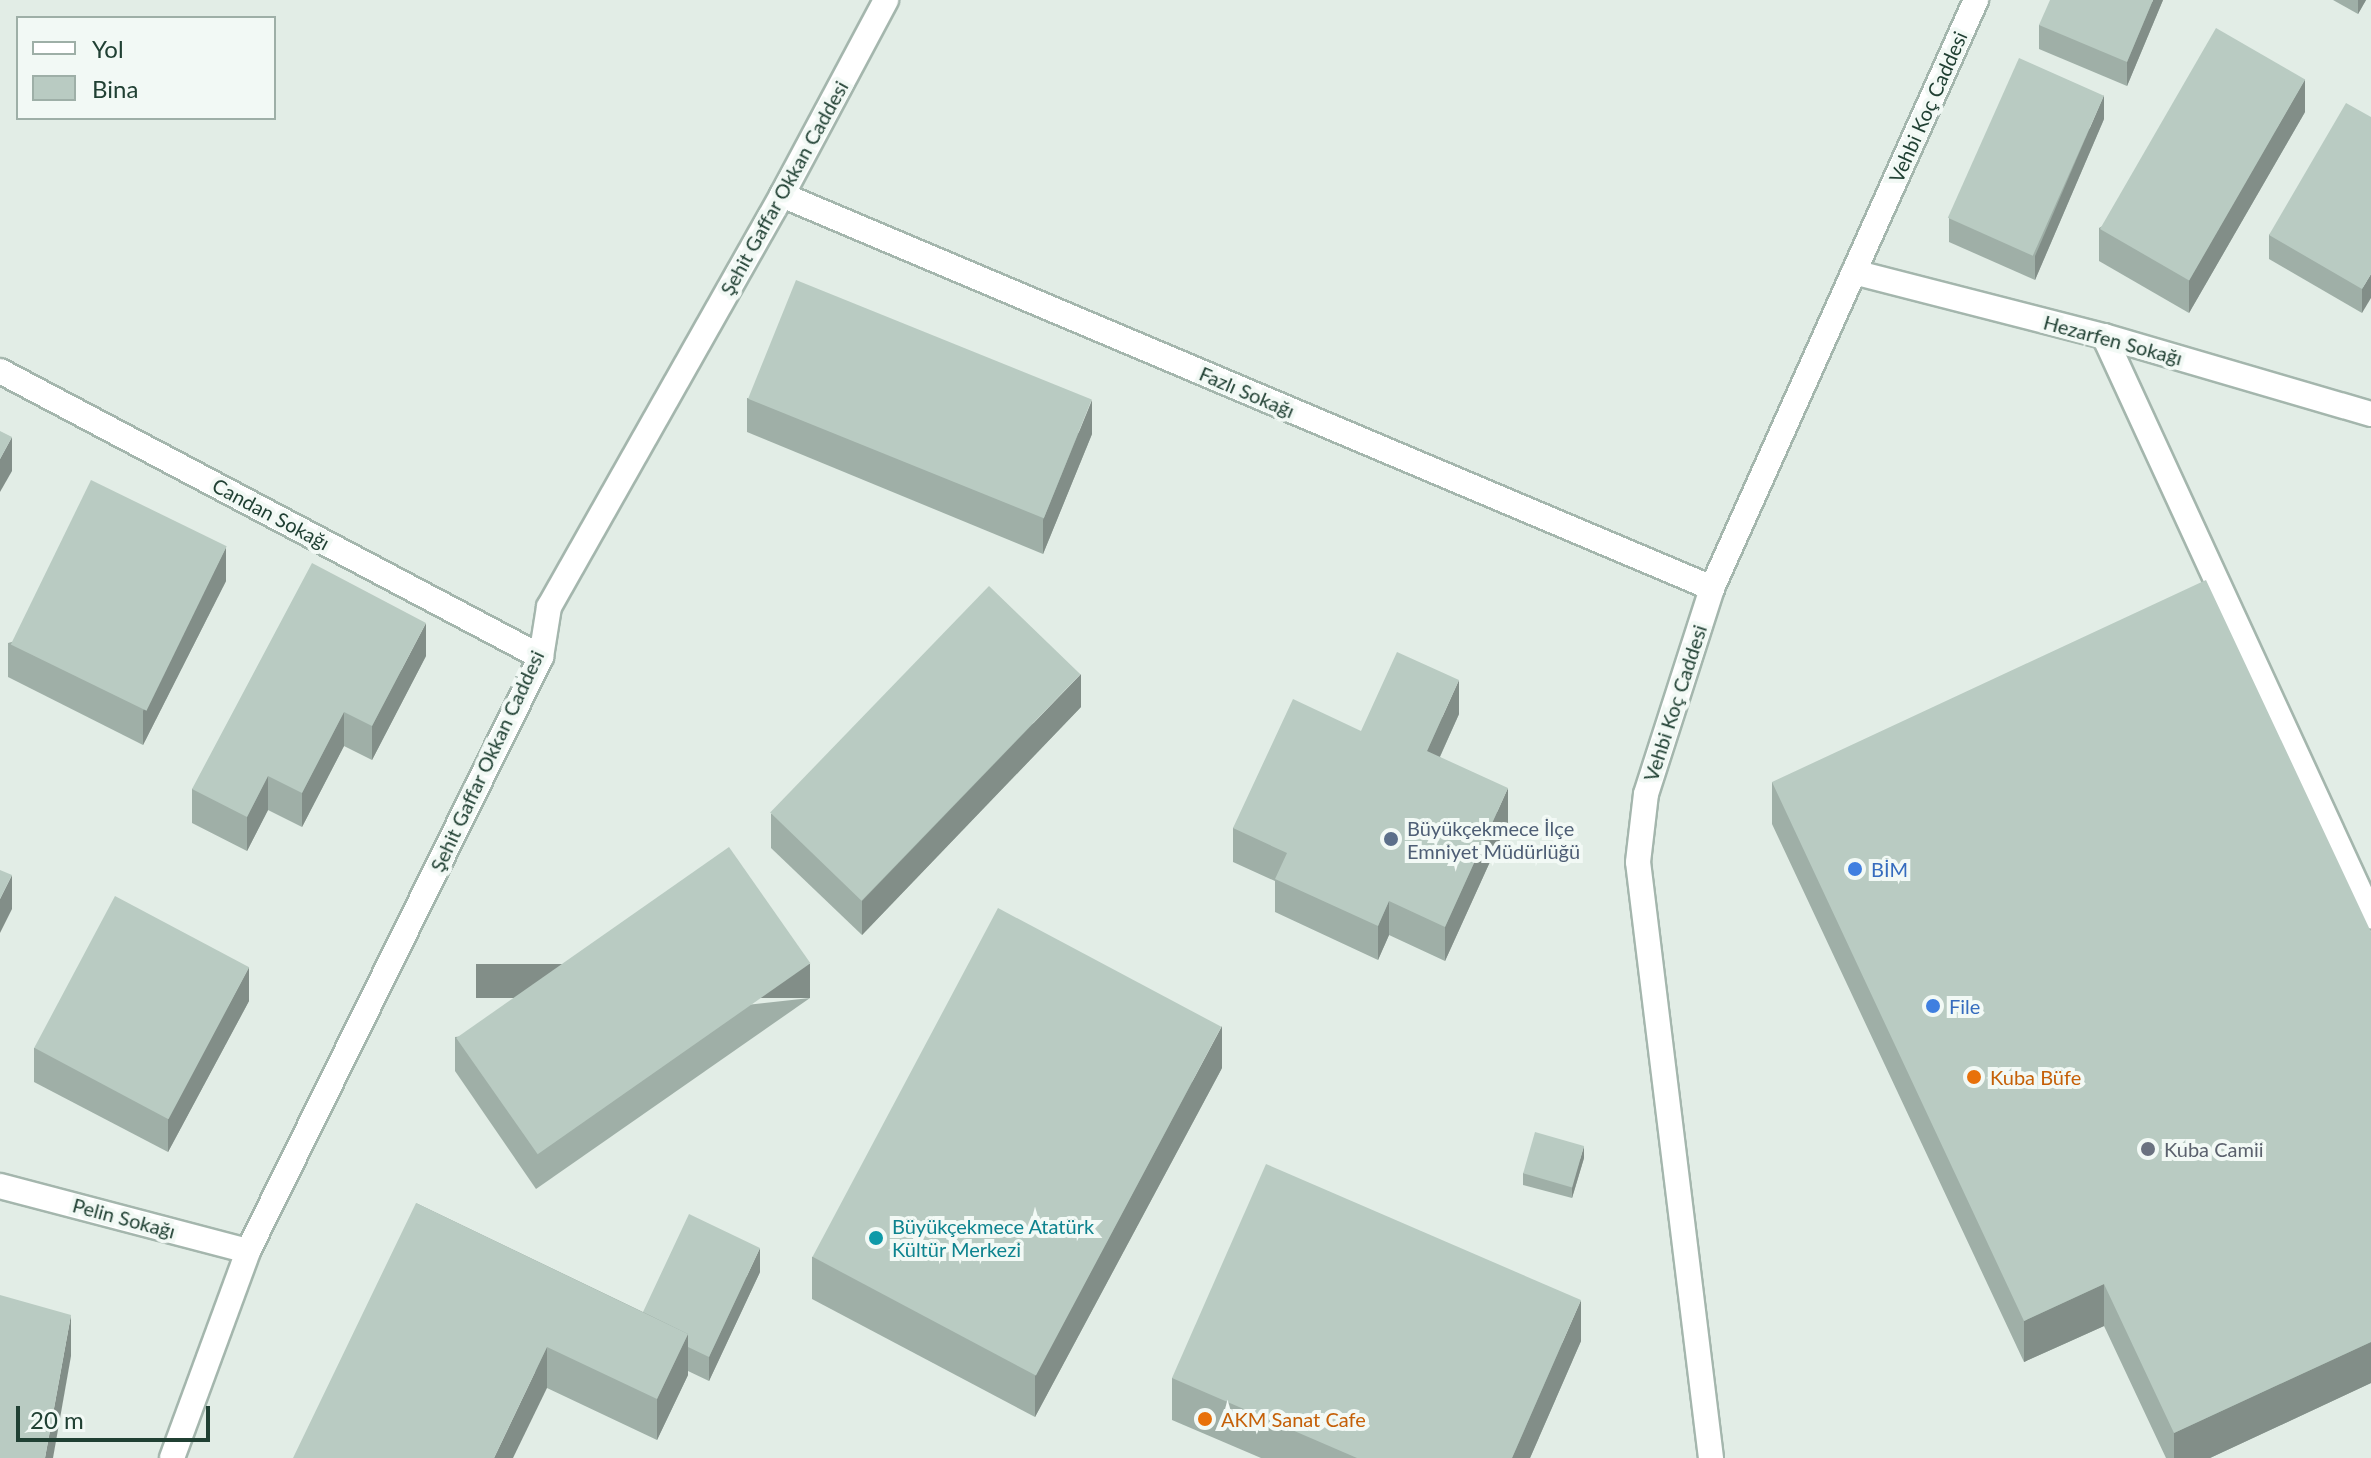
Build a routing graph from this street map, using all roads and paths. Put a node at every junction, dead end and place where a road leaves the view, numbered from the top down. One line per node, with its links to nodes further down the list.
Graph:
1 (886, 0): 3 (street, Şehit Gaffar Okkan Caddesi)
2 (1976, 0): 4 (street, Vehbi Koç Caddesi)
3 (782, 195): 8 (street, Fazlı Sokağı); 9 (street, Şehit Gaffar Okkan Caddesi)
4 (1854, 272): 5 (street, Hezarfen Sokağı); 8 (street, Vehbi Koç Caddesi)
5 (2104, 336): 7 (street, Hezarfen Sokağı); 10 (street)
6 (0, 371): 9 (street, Candan Sokağı)
7 (2371, 414)
8 (1712, 588): 14 (street, Vehbi Koç Caddesi)
9 (541, 657): 12 (street, Şehit Gaffar Okkan Caddesi)
10 (2371, 916)
11 (0, 1186): 12 (street, Pelin Sokağı)
12 (248, 1251): 13 (street, Şehit Gaffar Okkan Caddesi)
13 (172, 1458)
14 (1711, 1458)

